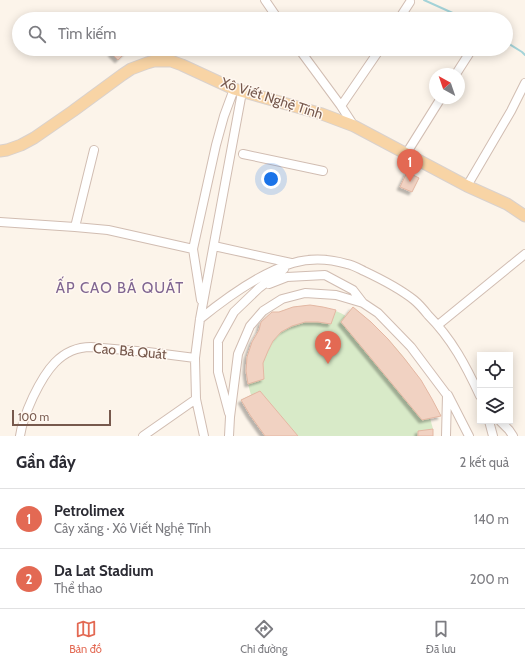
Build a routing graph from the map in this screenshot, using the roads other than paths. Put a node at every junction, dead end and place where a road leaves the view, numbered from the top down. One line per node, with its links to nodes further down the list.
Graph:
1 (266, 2): 3 (street)
2 (410, 2): 4 (street)
3 (273, 12)
4 (404, 12)
5 (304, 56): 12 (street)
6 (375, 56): 12 (street)
7 (468, 56): 8 (street)
8 (460, 68)
9 (525, 83): 19 (street)
10 (238, 90): 13 (main road, Xô Viết Nghệ Tĩnh); 15 (main road, Xô Viết Nghệ Tĩnh); 23 (street); 24 (street)
11 (437, 104): 17 (street)
12 (341, 106): 13 (street)
13 (354, 126): 17 (main road, Xô Viết Nghệ Tĩnh)
14 (94, 150): 22 (street)
15 (0, 151)
16 (243, 154): 18 (street)
17 (406, 154): 19 (main road, Xô Viết Nghệ Tĩnh)
18 (323, 171)
19 (467, 186): 20 (main road, Xô Viết Nghệ Tĩnh)
20 (525, 216)
21 (0, 222): 22 (street)
22 (75, 227): 24 (street)
23 (214, 246): 26 (street); 29 (street)
24 (193, 249): 29 (street)
25 (525, 254): 31 (street)
26 (291, 264): 27 (street); 30 (street); 31 (street)
27 (258, 288): 28 (street); 36 (street)
28 (363, 303): 34 (street); 36 (street)
29 (202, 307): 30 (street)
30 (200, 319): 32 (street)
31 (438, 325): 33 (street)
32 (195, 358): 35 (street); 39 (street, Cao Bá Quát)
33 (477, 390)
34 (447, 394): 43 (street); 44 (street)
35 (196, 399): 40 (street); 41 (street)
36 (230, 417): 42 (street)
37 (490, 424): 45 (street)
38 (503, 424): 46 (street)
39 (20, 436)
40 (143, 436)
41 (204, 436)
42 (229, 436)
43 (446, 436)
44 (469, 436)
45 (493, 436)
46 (513, 436)

